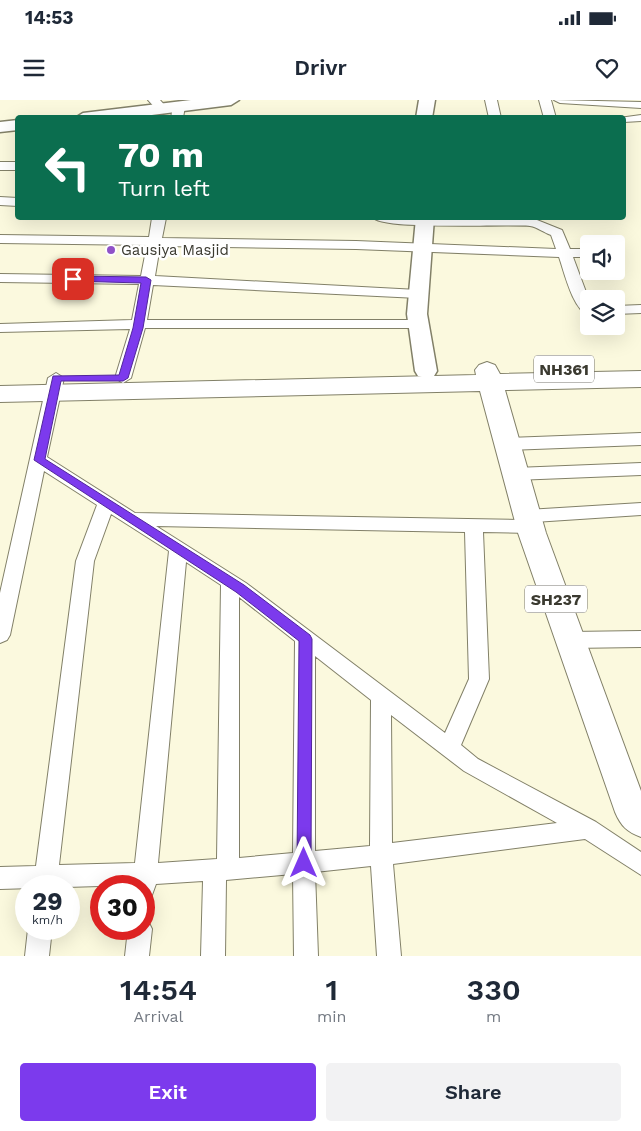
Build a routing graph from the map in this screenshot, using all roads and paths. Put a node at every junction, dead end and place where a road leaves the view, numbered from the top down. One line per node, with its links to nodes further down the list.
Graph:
1 (231, 100): 8 (main road)
2 (427, 100): 10 (main road)
3 (491, 100): 11 (street)
4 (545, 100): 12 (street)
5 (560, 100): 7 (street)
6 (157, 104): 8 (main road); 9 (main road)
7 (641, 105)
8 (178, 112)
9 (98, 115)
10 (424, 115)
11 (494, 115)
12 (549, 115)
13 (641, 118): 14 (street)
14 (626, 119)
15 (15, 125): 16 (main road)
16 (0, 127)
17 (0, 166): 18 (street)
18 (15, 166)
19 (0, 201): 20 (street)
20 (15, 202)
21 (160, 220): 27 (street)
22 (425, 220): 28 (main road)
23 (451, 220): 24 (street)
24 (526, 220)
25 (528, 220): 29 (street)
26 (0, 239): 27 (street)
27 (155, 241): 28 (street); 32 (street)
28 (421, 248): 29 (street); 33 (main road)
29 (564, 253): 30 (street); 34 (street)
30 (580, 253)
31 (0, 278): 32 (street)
32 (146, 280): 33 (street); 37 (street)
33 (418, 294): 38 (main road)
34 (580, 295)
35 (641, 309): 36 (street)
36 (625, 310)
37 (139, 324): 38 (street); 39 (street); 43 (street)
38 (417, 324): 41 (main road)
39 (0, 328)
40 (641, 367): 42 (main road, NH361)
41 (426, 371): 42 (main road); 43 (main road)
42 (489, 377): 45 (main road); 46 (main road); 49 (main road, SH237)
43 (123, 378): 46 (main road)
44 (0, 379): 46 (main road)
45 (641, 380)
46 (54, 386): 47 (main road); 50 (street)
47 (0, 394)
48 (641, 439): 49 (street)
49 (506, 444): 52 (main road, SH237)
50 (39, 460): 53 (street); 60 (street)
51 (641, 469): 52 (street)
52 (515, 474): 56 (main road, SH237)
53 (106, 503): 55 (street); 72 (street)
54 (641, 509): 56 (street)
55 (131, 519): 57 (street); 58 (street)
56 (529, 522): 57 (street); 63 (main road, SH237)
57 (474, 526): 65 (street)
58 (178, 549): 59 (street); 73 (street)
59 (230, 582): 61 (street); 71 (street)
60 (0, 635)
61 (305, 639): 64 (street); 69 (street)
62 (641, 639): 63 (street)
63 (570, 640): 66 (main road, SH237)
64 (381, 696): 65 (street); 68 (street)
65 (448, 748): 67 (street)
66 (641, 822)
67 (588, 829): 68 (street); 70 (street)
68 (381, 856): 69 (street); 83 (street)
69 (304, 863): 71 (street); 82 (street)
70 (641, 865)
71 (221, 870): 76 (street); 81 (street)
72 (46, 875)
73 (145, 875)
74 (0, 878): 75 (street)
75 (15, 879)
76 (155, 879)
77 (39, 940): 79 (street)
78 (139, 940): 80 (street)
79 (37, 956)
80 (137, 956)
81 (213, 956)
82 (306, 956)
83 (390, 956)

